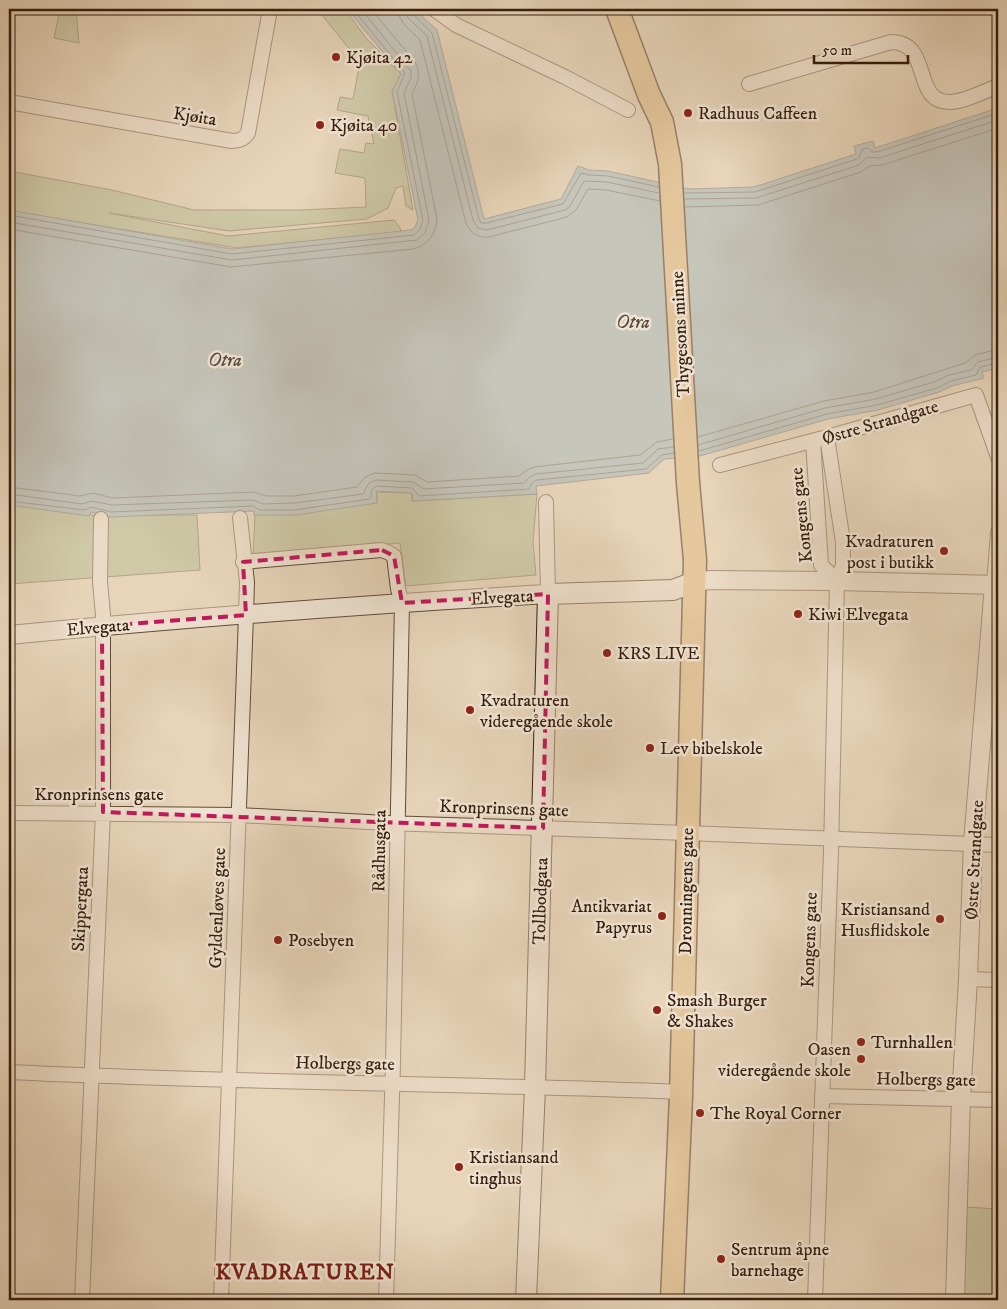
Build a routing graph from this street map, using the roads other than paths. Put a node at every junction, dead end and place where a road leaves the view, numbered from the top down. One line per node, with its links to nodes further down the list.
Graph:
1 (270, 9): 7 (street, Kjøita)
2 (434, 9): 8 (street)
3 (617, 9): 9 (main road)
4 (630, 9): 9 (main road)
5 (749, 84): 6 (street)
6 (998, 86)
7 (9, 102)
8 (628, 110)
9 (662, 122): 14 (main road, Thygesons minne)
10 (828, 437): 11 (street, Østre Strandgate); 12 (street, Østre Strandgate); 20 (street, Kongens gate)
11 (813, 441): 13 (street, Østre Strandgate); 20 (street, Kongens gate)
12 (998, 457)
13 (720, 465)
14 (688, 482): 21 (main road, Dronningens gate)
15 (546, 502): 23 (street, Tollbodgata)
16 (240, 518): 19 (street, Gyldenløves gate)
17 (101, 519): 26 (street, Skippergata)
18 (998, 532): 22 (street, Østre Strandgate)
19 (244, 562): 24 (street, Rådhusgata); 25 (street, Gyldenløves gate)
20 (837, 581): 21 (street, Elvegata); 22 (street, Elvegata); 34 (street, Kongens gate)
21 (694, 582): 23 (main road, Elvegata); 33 (main road, Dronningens gate)
22 (996, 585): 35 (street, Østre Strandgate)
23 (548, 594): 24 (street, Elvegata); 32 (main road, Tollbodgata)
24 (402, 603): 25 (street, Elvegata); 31 (street, Rådhusgata)
25 (246, 615): 26 (street, Elvegata); 30 (street, Gyldenløves gate)
26 (102, 626): 27 (street, Elvegata); 29 (street, Skippergata)
27 (9, 635)
28 (9, 812): 29 (street, Kronprinsens gate)
29 (104, 812): 30 (street, Kronprinsens gate); 40 (street, Skippergata)
30 (239, 815): 31 (street, Kronprinsens gate); 41 (street, Gyldenløves gate)
31 (398, 824): 32 (street, Kronprinsens gate); 42 (street, Rådhusgata)
32 (542, 828): 33 (street, Kronprinsens gate); 43 (main road, Tollbodgata)
33 (687, 833): 34 (street, Kronprinsens gate); 44 (main road, Dronningens gate)
34 (831, 838): 35 (street, Kronprinsens gate); 45 (street, Kongens gate)
35 (973, 843): 36 (street, Kronprinsens gate); 37 (street, Østre Strandgate)
36 (998, 845)
37 (968, 979): 38 (street); 46 (street, Østre Strandgate)
38 (998, 980)
39 (9, 1072): 40 (street, Holbergs gate)
40 (91, 1076): 41 (street, Holbergs gate); 48 (street, Skippergata)
41 (229, 1080): 42 (street, Holbergs gate); 49 (street, Gyldenløves gate)
42 (392, 1083): 43 (street, Holbergs gate); 50 (street, Rådhusgata)
43 (535, 1086): 44 (street, Holbergs gate); 51 (main road, Tollbodgata)
44 (681, 1092): 52 (main road, Dronningens gate)
45 (822, 1096): 46 (street, Holbergs gate); 53 (street, Kongens gate)
46 (961, 1099): 47 (street, Holbergs gate); 54 (street, Østre Strandgate)
47 (998, 1100)
48 (82, 1300)
49 (221, 1300)
50 (386, 1300)
51 (526, 1300)
52 (672, 1300)
53 (815, 1300)
54 (955, 1300)

